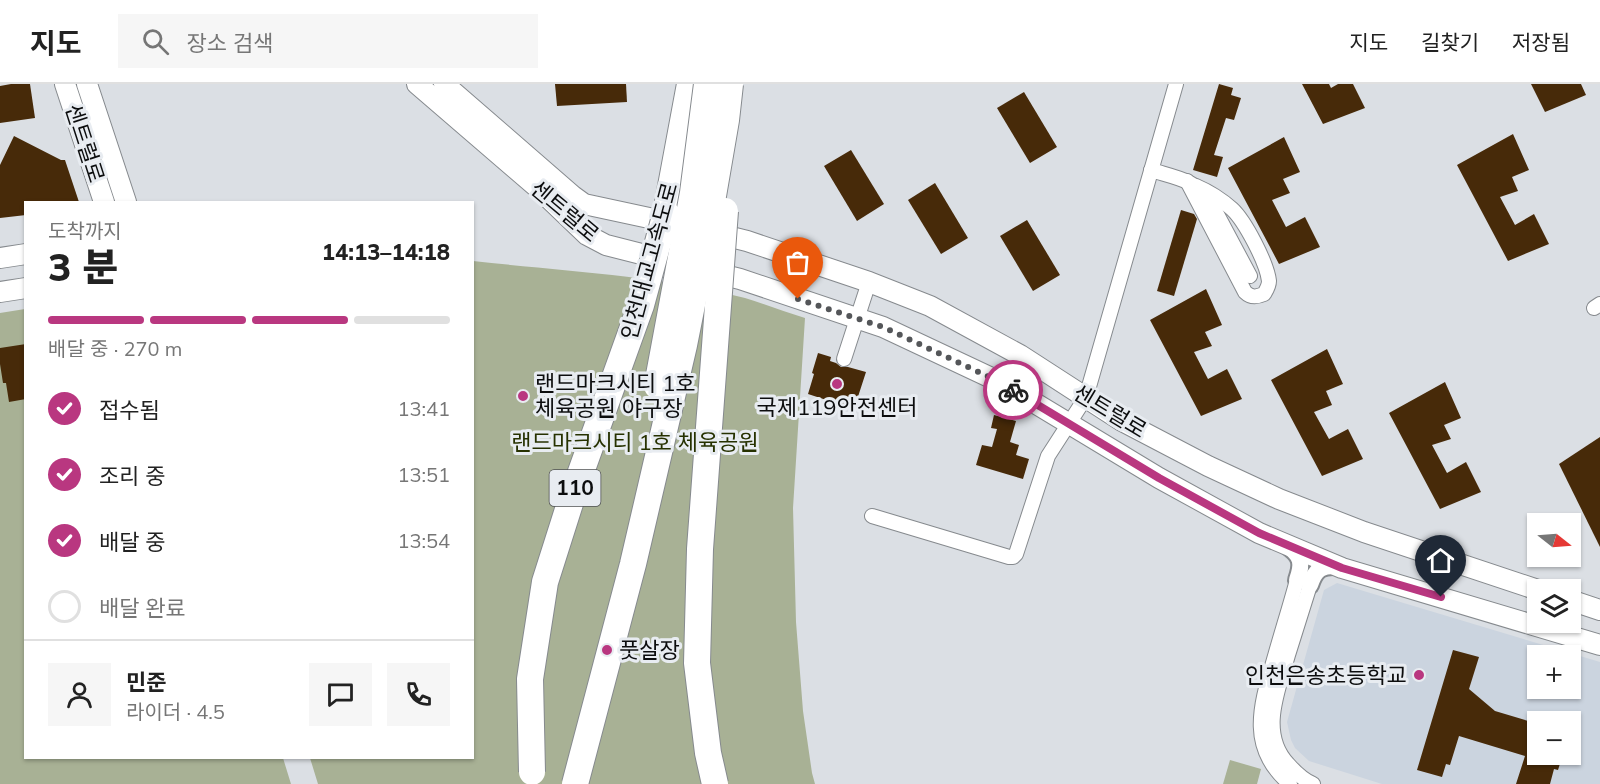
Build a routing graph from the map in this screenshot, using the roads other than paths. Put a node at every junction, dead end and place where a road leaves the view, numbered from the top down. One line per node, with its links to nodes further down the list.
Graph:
1 (65, 84): 12 (main road, 센트럴로)
2 (87, 84): 13 (main road, 센트럴로)
3 (417, 84): 20 (main road, 센트럴로)
4 (444, 84): 17 (main road, 센트럴로)
5 (690, 84): 32 (highway, 인천대교고속도로 / 110, bridge)
6 (707, 84): 33 (highway, 인천대교고속도로, bridge)
7 (730, 84): 34 (highway, 인천대교고속도로, bridge)
8 (735, 84): 35 (highway, bridge)
9 (1176, 84): 10 (street)
10 (1151, 171): 11 (street); 22 (street)
11 (1192, 183): 11 (street); 16 (street)
12 (104, 201)
13 (126, 201)
14 (24, 254): 15 (main road)
15 (0, 258)
16 (1250, 276)
17 (869, 282): 20 (street); 22 (main road, 센트럴로)
18 (24, 288): 19 (main road)
19 (0, 292)
20 (857, 318): 21 (street); 23 (main road, 센트럴로)
21 (844, 360)
22 (1086, 397): 23 (street); 28 (main road, 센트럴로)
23 (1069, 424): 24 (street); 25 (main road, 센트럴로)
24 (872, 516)
25 (1283, 543): 26 (main road, 센트럴로); 27 (street)
26 (1337, 566): 27 (street); 31 (main road, 센트럴로)
27 (1304, 582): 36 (street); 37 (street)
28 (1527, 586)
29 (1581, 604): 30 (main road)
30 (1600, 610)
31 (1600, 645)
32 (535, 784)
33 (562, 784)
34 (575, 784)
35 (715, 784)
36 (1290, 784)
37 (1313, 784)

